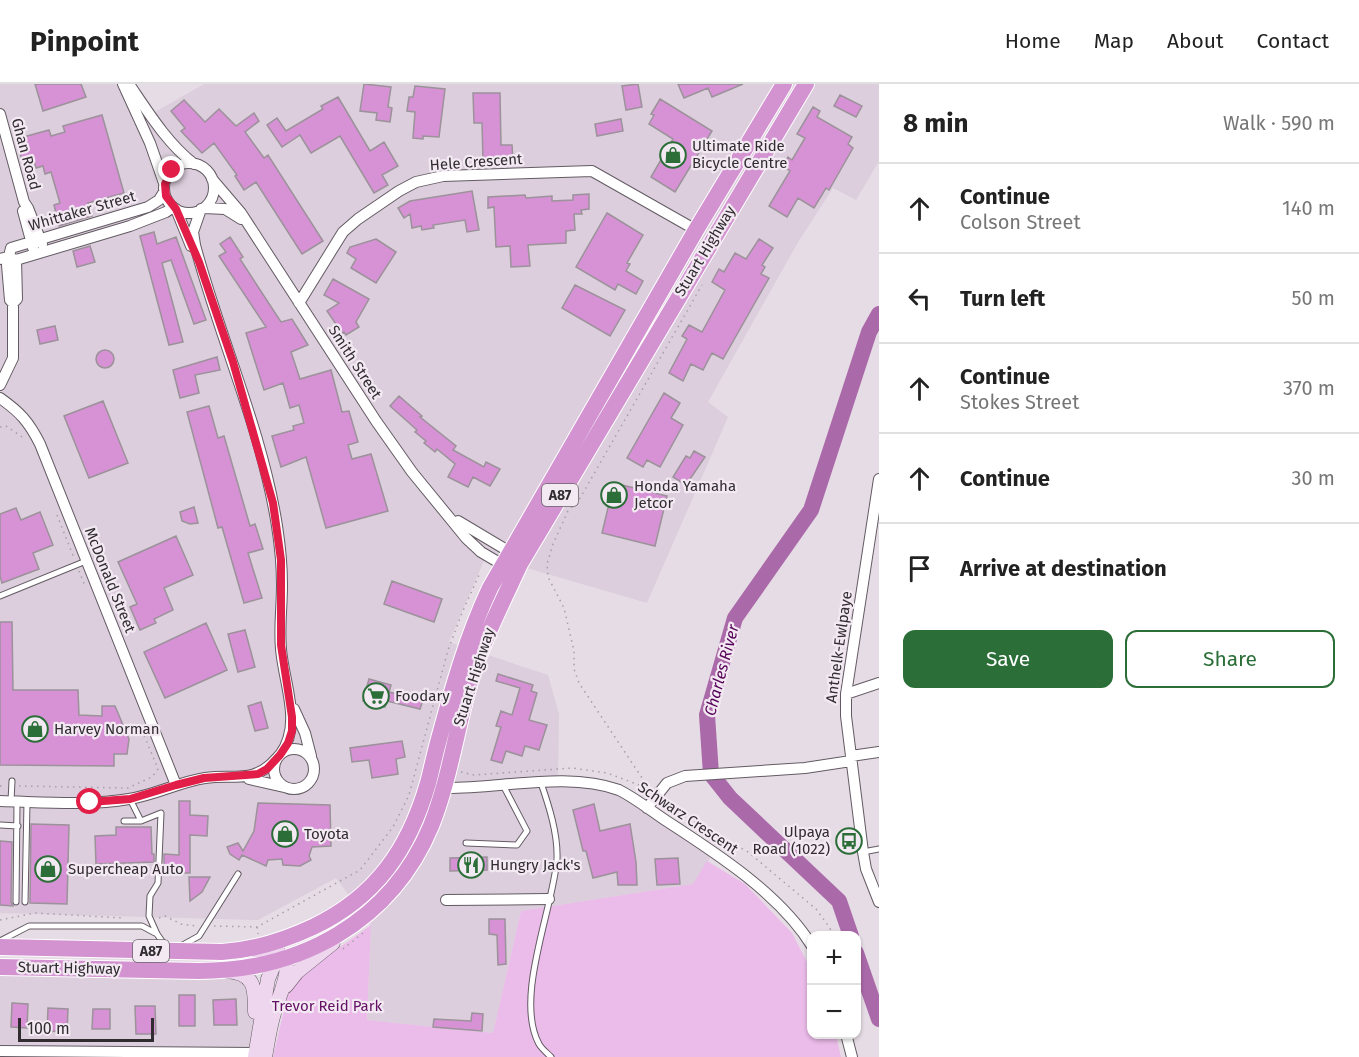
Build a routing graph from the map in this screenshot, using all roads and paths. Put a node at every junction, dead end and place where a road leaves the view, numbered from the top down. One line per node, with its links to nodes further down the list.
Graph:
1 (123, 84): 8 (street)
2 (129, 84): 6 (street)
3 (784, 84): 11 (highway, Stuart Highway / A87)
4 (806, 84): 13 (highway, Stuart Highway / A87)
5 (0, 114): 14 (street, Ghan Road)
6 (194, 164): 7 (street); 8 (street)
7 (212, 179): 10 (street); 12 (street, Smith Street)
8 (165, 188): 9 (street); 14 (street, Whittaker Street)
9 (175, 208): 10 (street); 15 (street, Whittaker Street); 17 (street)
10 (202, 208): 12 (street, Smith Street); 17 (street)
11 (696, 230): 13 (highway); 19 (street, Hele Crescent); 28 (highway, Stuart Highway / A87)
12 (255, 236): 19 (street, Smith Street)
13 (712, 239): 28 (highway, Stuart Highway / A87)
14 (35, 240): 15 (street, Ghan Road); 16 (street, Whittaker Street)
15 (39, 252): 16 (street, Whittaker Street)
16 (8, 258): 20 (street)
17 (199, 262): 34 (street)
18 (702, 285): 25 (path)
19 (299, 303): 28 (street, Smith Street)
20 (0, 385)
21 (0, 398): 29 (street, McDonald Street)
22 (0, 427): 23 (path)
23 (27, 441)
24 (879, 479): 35 (street, Anthelk-Ewlpaye)
25 (568, 511): 27 (path); 49 (path)
26 (56, 513): 29 (path)
27 (560, 519)
28 (513, 562): 45 (highway, Stuart Highway / A87)
29 (81, 563): 31 (path); 32 (lane); 44 (street, McDonald Street)
30 (479, 576): 71 (path)
31 (85, 586)
32 (0, 596)
33 (879, 683): 35 (street)
34 (288, 692): 38 (street); 39 (street)
35 (846, 694): 40 (street, Anthelk-Ewlpaye)
36 (141, 726): 42 (path)
37 (879, 752): 40 (street)
38 (278, 756): 39 (street); 41 (street); 48 (street)
39 (312, 758): 48 (street)
40 (851, 759): 52 (street); 59 (street, Anthelk-Ewlpaye)
41 (237, 776): 44 (street); 48 (street)
42 (12, 783): 47 (path); 51 (lane)
43 (541, 783): 46 (street, Schwarz Crescent); 52 (street, Schwarz Crescent); 61 (lane)
44 (176, 785): 50 (street)
45 (436, 785): 46 (street, Schwarz Crescent); 69 (highway, Stuart Highway / A87); 72 (highway, Stuart Highway / A87)
46 (503, 785): 57 (lane)
47 (0, 786)
48 (287, 788)
49 (649, 788)
50 (130, 799): 51 (street); 54 (lane)
51 (14, 802): 56 (lane); 64 (lane)
52 (647, 808): 74 (street, Schwarz Crescent)
53 (124, 821): 54 (lane)
54 (141, 821): 67 (lane)
55 (0, 825): 56 (lane)
56 (18, 826): 63 (lane)
57 (466, 843)
58 (879, 849): 59 (lane)
59 (863, 852): 65 (street, Anthelk-Ewlpaye)
60 (238, 874): 70 (lane)
61 (549, 899): 62 (street); 87 (lane)
62 (447, 900)
63 (16, 902)
64 (25, 902)
65 (879, 902)
66 (130, 918): 68 (path)
67 (150, 918): 70 (path); 73 (lane)
68 (0, 920)
69 (364, 925): 79 (path); 80 (highway, Stuart Highway / A87); 83 (main road)
70 (204, 927): 71 (path); 78 (lane)
71 (257, 927): 77 (path)
72 (299, 933): 77 (highway, Stuart Highway / A87); 80 (main road)
73 (157, 934): 75 (lane); 78 (lane)
74 (807, 938)
75 (0, 941)
76 (0, 947): 78 (highway, Stuart Highway / A87)
77 (255, 949): 78 (highway, Stuart Highway / A87); 80 (main road)
78 (169, 951)
79 (337, 952)
80 (279, 959): 82 (highway, Stuart Highway / A87); 83 (main road); 86 (main road)
81 (0, 967): 82 (highway, Stuart Highway / A87)
82 (222, 971): 86 (main road)
83 (284, 990): 86 (main road)
84 (847, 1039): 88 (street)
85 (0, 1051): 86 (street)
86 (260, 1055)
87 (551, 1057)
88 (852, 1057)

